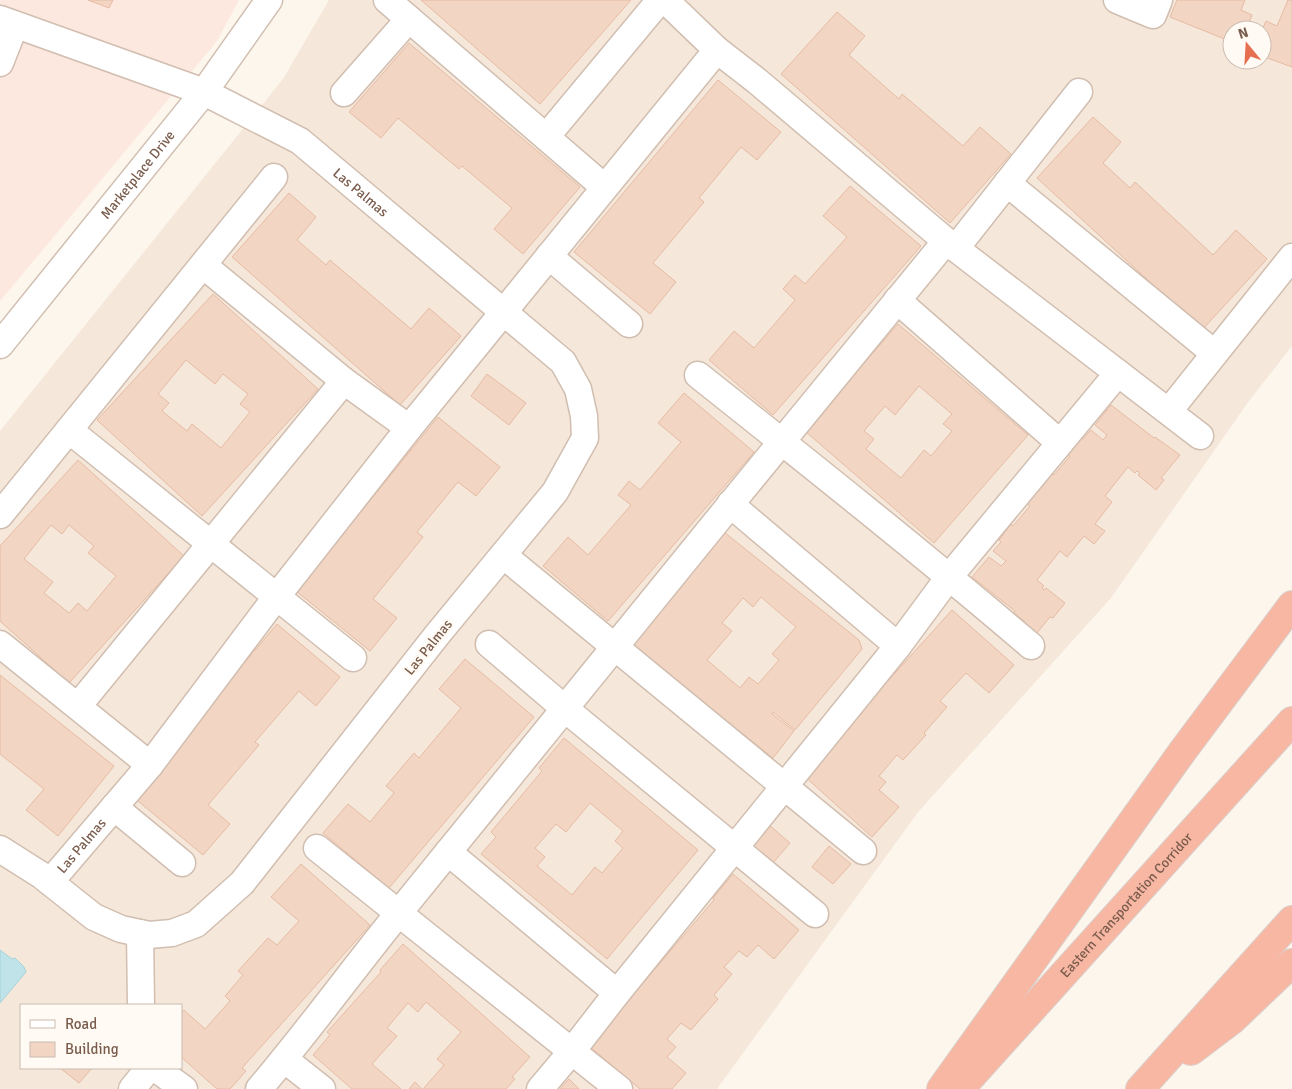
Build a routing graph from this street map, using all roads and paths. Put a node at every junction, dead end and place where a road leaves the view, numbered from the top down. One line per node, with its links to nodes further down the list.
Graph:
1 (269, 0): 11 (street, Marketplace Drive)
2 (387, 0): 7 (street)
3 (660, 0): 14 (street)
4 (665, 0): 9 (street)
5 (1117, 0): 6 (street)
6 (1159, 0)
7 (409, 19): 13 (street); 14 (street)
8 (7, 22): 10 (street); 11 (street, Las Palmas)
9 (717, 50): 17 (street, Las Palmas); 18 (street)
10 (0, 63)
11 (204, 92): 23 (street, Las Palmas); 25 (street, Marketplace Drive)
12 (1078, 92): 16 (street)
13 (344, 93)
14 (546, 137): 17 (street)
15 (274, 177): 21 (street)
16 (1007, 183): 18 (street); 26 (street)
17 (604, 188): 19 (street, Las Palmas)
18 (951, 244): 22 (street); 27 (street)
19 (548, 256): 23 (street, Las Palmas); 24 (street)
20 (1292, 257): 26 (street)
21 (203, 265): 29 (street); 32 (street)
22 (897, 300): 34 (street); 35 (street)
23 (504, 312): 31 (street, Las Palmas); 39 (street, Las Palmas)
24 (629, 324)
25 (0, 345)
26 (1214, 353): 30 (street)
27 (1118, 373): 30 (street); 35 (street)
28 (698, 375): 34 (street)
29 (344, 381): 31 (street); 38 (street)
30 (1168, 411): 33 (street)
31 (409, 428): 41 (street, Las Palmas)
32 (69, 430): 37 (street); 38 (street)
33 (1200, 436)
34 (781, 441): 36 (street); 40 (street)
35 (1060, 443): 40 (street)
36 (730, 504): 45 (street); 47 (street)
37 (0, 515)
38 (212, 544): 41 (street); 49 (street)
39 (503, 555): 47 (street); 65 (street, Las Palmas)
40 (949, 577): 45 (street); 46 (street)
41 (277, 596): 48 (street); 52 (street, Las Palmas)
42 (1292, 605): 80 (highway)
43 (0, 644): 49 (street)
44 (489, 644): 50 (street)
45 (898, 646): 53 (street)
46 (1030, 646)
47 (614, 647): 50 (street); 53 (street)
48 (353, 658)
49 (78, 706): 52 (street)
50 (564, 708): 56 (street); 59 (street)
51 (1292, 721): 81 (highway, Eastern Transportation Corridor)
52 (150, 765): 54 (street, Las Palmas)
53 (784, 786): 56 (street); 58 (street)
54 (114, 807): 60 (street); 61 (street, Las Palmas)
55 (317, 848): 62 (street)
56 (734, 848): 63 (street); 67 (street)
57 (0, 850): 61 (street, Las Palmas)
58 (863, 851)
59 (448, 852): 62 (street); 67 (street)
60 (182, 862)
61 (50, 882): 65 (street, Las Palmas)
62 (399, 912): 69 (street); 70 (street)
63 (815, 914)
64 (1292, 920): 73 (highway)
65 (140, 933): 68 (street)
66 (1292, 963): 73 (highway)
67 (617, 993): 69 (street)
68 (141, 1004)
69 (572, 1051): 78 (street); 79 (street)
70 (284, 1059): 76 (street); 77 (street)
71 (148, 1069): 74 (street)
72 (156, 1069): 75 (street)
73 (1142, 1087)
74 (132, 1089)
75 (184, 1089)
76 (260, 1089)
77 (322, 1089)
78 (540, 1089)
79 (619, 1089)
80 (941, 1089)
81 (960, 1089)

